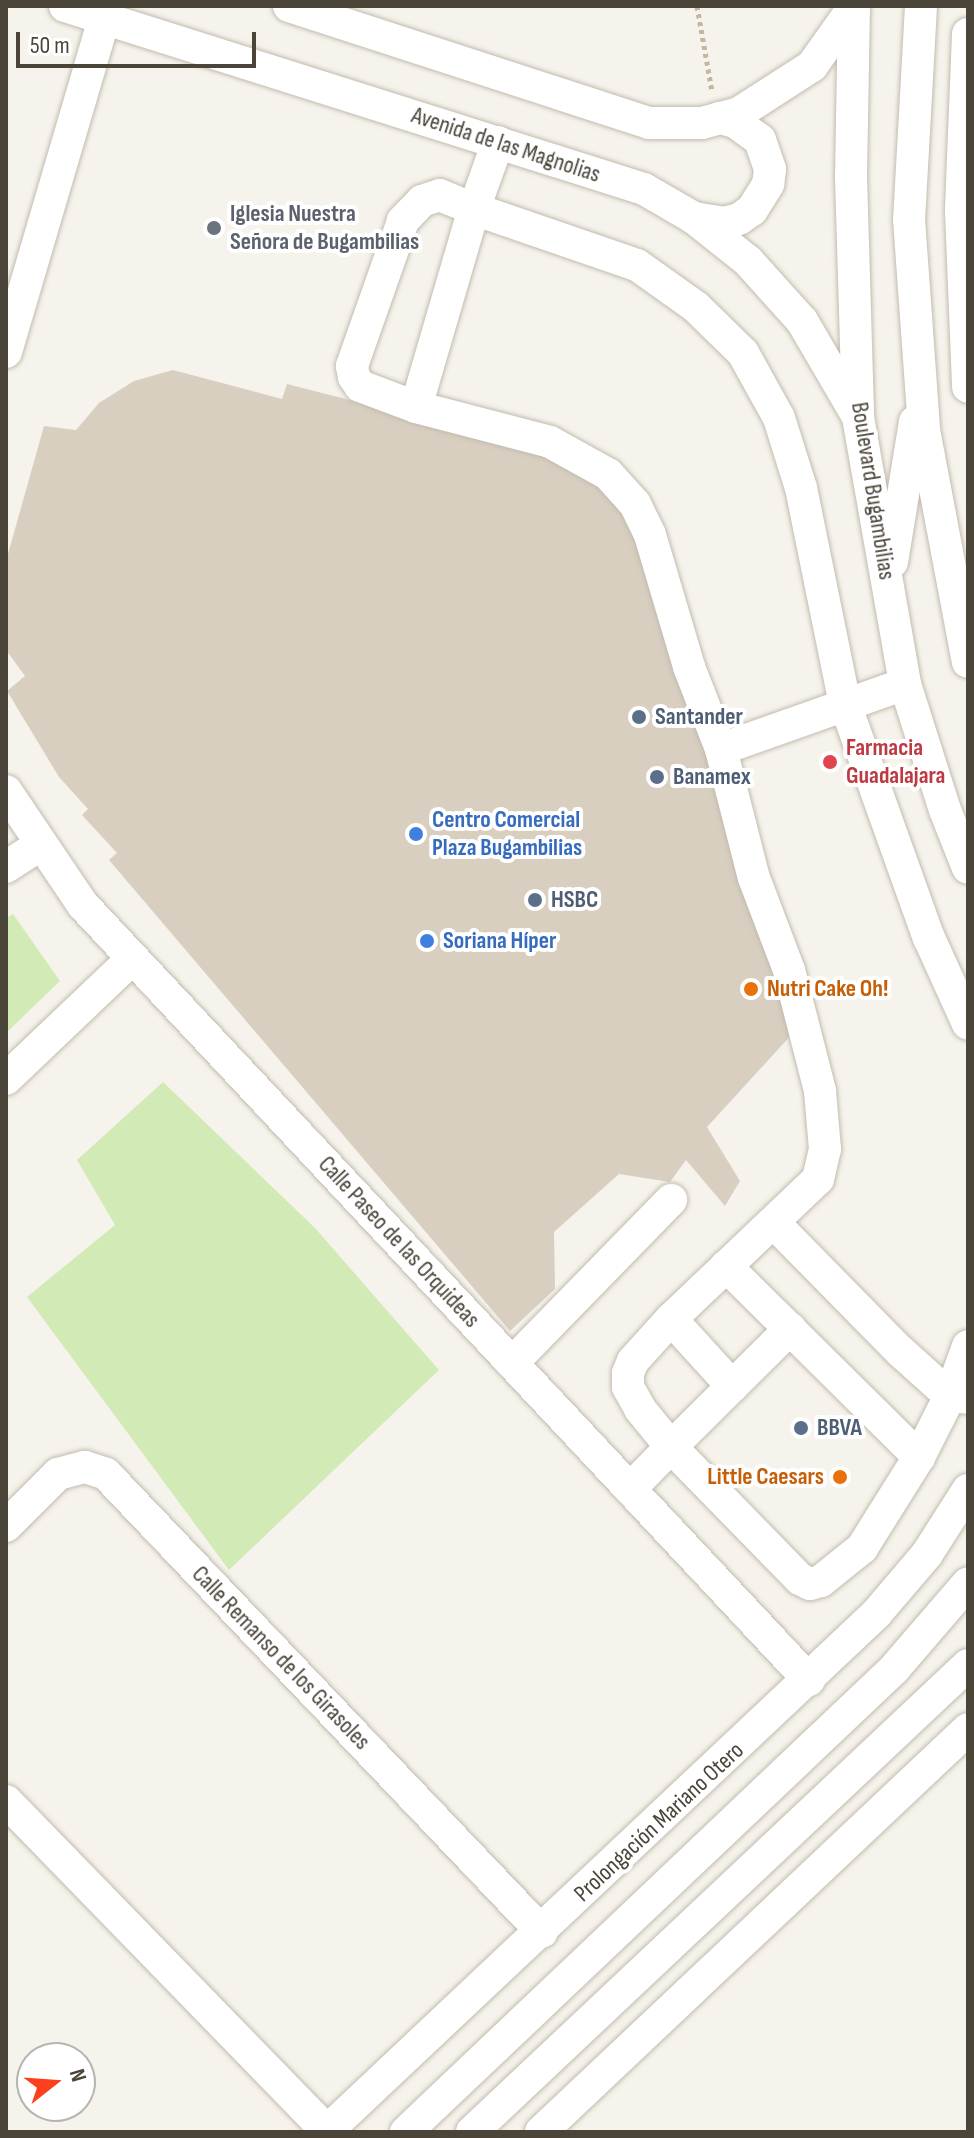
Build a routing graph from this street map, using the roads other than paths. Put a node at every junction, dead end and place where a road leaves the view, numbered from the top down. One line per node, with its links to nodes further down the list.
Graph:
1 (65, 6): 5 (street, Avenida de las Magnolias)
2 (289, 6): 7 (street)
3 (854, 6): 7 (street); 15 (street, Boulevard Bugambilias)
4 (921, 6): 12 (street)
5 (107, 11): 8 (street, Avenida de las Magnolias); 11 (street)
6 (968, 34): 13 (street)
7 (720, 118): 10 (street)
8 (498, 142): 9 (street); 10 (street, Avenida de las Magnolias)
9 (474, 209): 14 (street); 14 (street); 19 (street)
10 (694, 218): 15 (street, Avenida de las Magnolias)
11 (6, 352)
12 (921, 383): 16 (street); 17 (street)
13 (968, 387)
14 (416, 407): 20 (street)
15 (858, 417): 16 (street, Boulevard Bugambilias)
16 (888, 588): 18 (street, Boulevard Bugambilias)
17 (968, 662)
18 (905, 684): 19 (street); 24 (street, Boulevard Bugambilias)
19 (845, 704): 20 (street); 26 (street)
20 (721, 749): 29 (street)
21 (6, 791): 22 (street, Calle Paseo de las Orquideas)
22 (40, 845): 23 (street); 25 (street, Calle Paseo de las Orquideas)
23 (6, 867)
24 (968, 868)
25 (133, 958): 27 (street); 34 (street, Calle Paseo de las Orquideas)
26 (968, 1024)
27 (6, 1079)
28 (671, 1200): 34 (street)
29 (774, 1223): 30 (street); 36 (street)
30 (726, 1266): 31 (street); 32 (street)
31 (671, 1319): 35 (street); 37 (street)
32 (790, 1329): 35 (street); 38 (street)
33 (968, 1346): 36 (street)
34 (512, 1363): 39 (street, Calle Paseo de las Orquideas)
35 (732, 1386): 37 (street)
36 (959, 1397): 38 (street)
37 (671, 1447): 38 (street); 39 (street)
38 (919, 1457)
39 (630, 1489): 44 (street, Calle Paseo de las Orquideas)
40 (968, 1490): 44 (street, Prolongación Mariano Otero)
41 (6, 1526): 47 (street, Calle Remanso de los Girasoles)
42 (968, 1583): 49 (street, Prolongación Mariano Otero)
43 (968, 1665): 50 (street)
44 (809, 1680): 47 (street, Prolongación Mariano Otero)
45 (968, 1729): 51 (street)
46 (6, 1801): 48 (street)
47 (542, 1932): 48 (street, Prolongación Mariano Otero)
48 (326, 2132)
49 (406, 2132)
50 (472, 2132)
51 (541, 2132)

